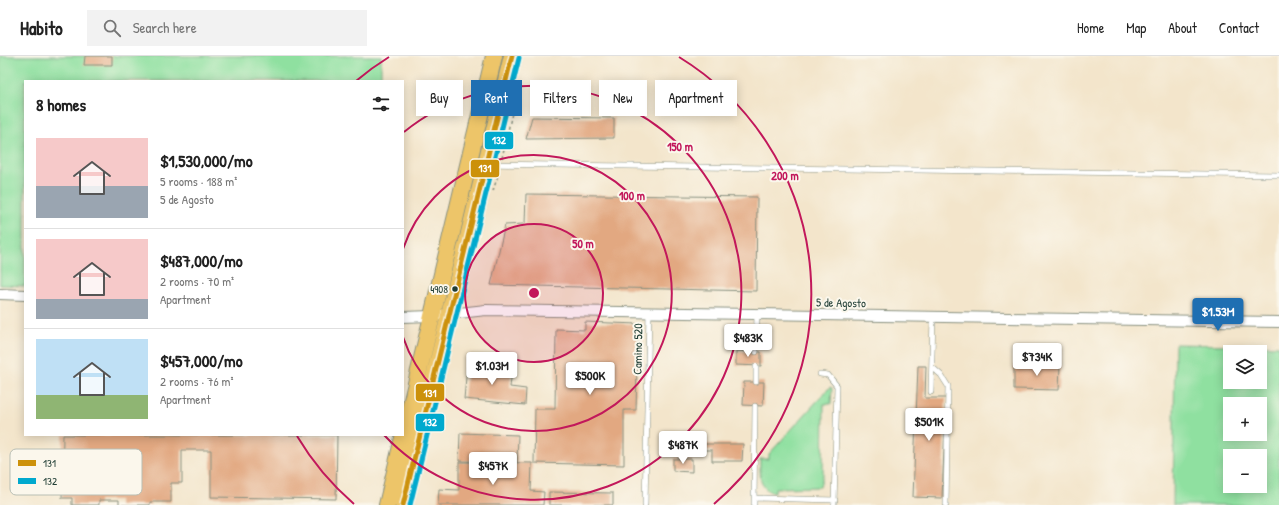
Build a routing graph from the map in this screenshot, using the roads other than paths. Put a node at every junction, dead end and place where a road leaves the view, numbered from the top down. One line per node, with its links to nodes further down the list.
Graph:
1 (494, 56): 3 (main road)
2 (512, 56): 3 (main road)
3 (477, 163): 4 (lane); 8 (main road); 10 (main road)
4 (1279, 175)
5 (0, 294): 6 (street)
6 (24, 295)
7 (649, 312): 8 (street, 5 de Agosto); 9 (street, 5 de Agosto); 27 (lane, Camino 520)
8 (449, 313): 10 (street, 5 de Agosto); 26 (main road)
9 (757, 314): 12 (street, 5 de Agosto); 14 (lane)
10 (432, 316): 11 (street, 5 de Agosto); 21 (main road)
11 (404, 317)
12 (933, 317): 13 (street, 5 de Agosto); 16 (lane)
13 (1279, 322)
14 (756, 352)
15 (756, 366): 18 (lane)
16 (932, 367): 19 (lane); 29 (lane)
17 (820, 374): 24 (lane)
18 (756, 382)
19 (931, 392)
20 (755, 406): 23 (lane)
21 (404, 434)
22 (403, 436): 25 (main road)
23 (754, 498): 24 (lane); 28 (lane)
24 (834, 503)
25 (387, 505)
26 (403, 505)
27 (646, 505)
28 (754, 505)
29 (946, 505)

